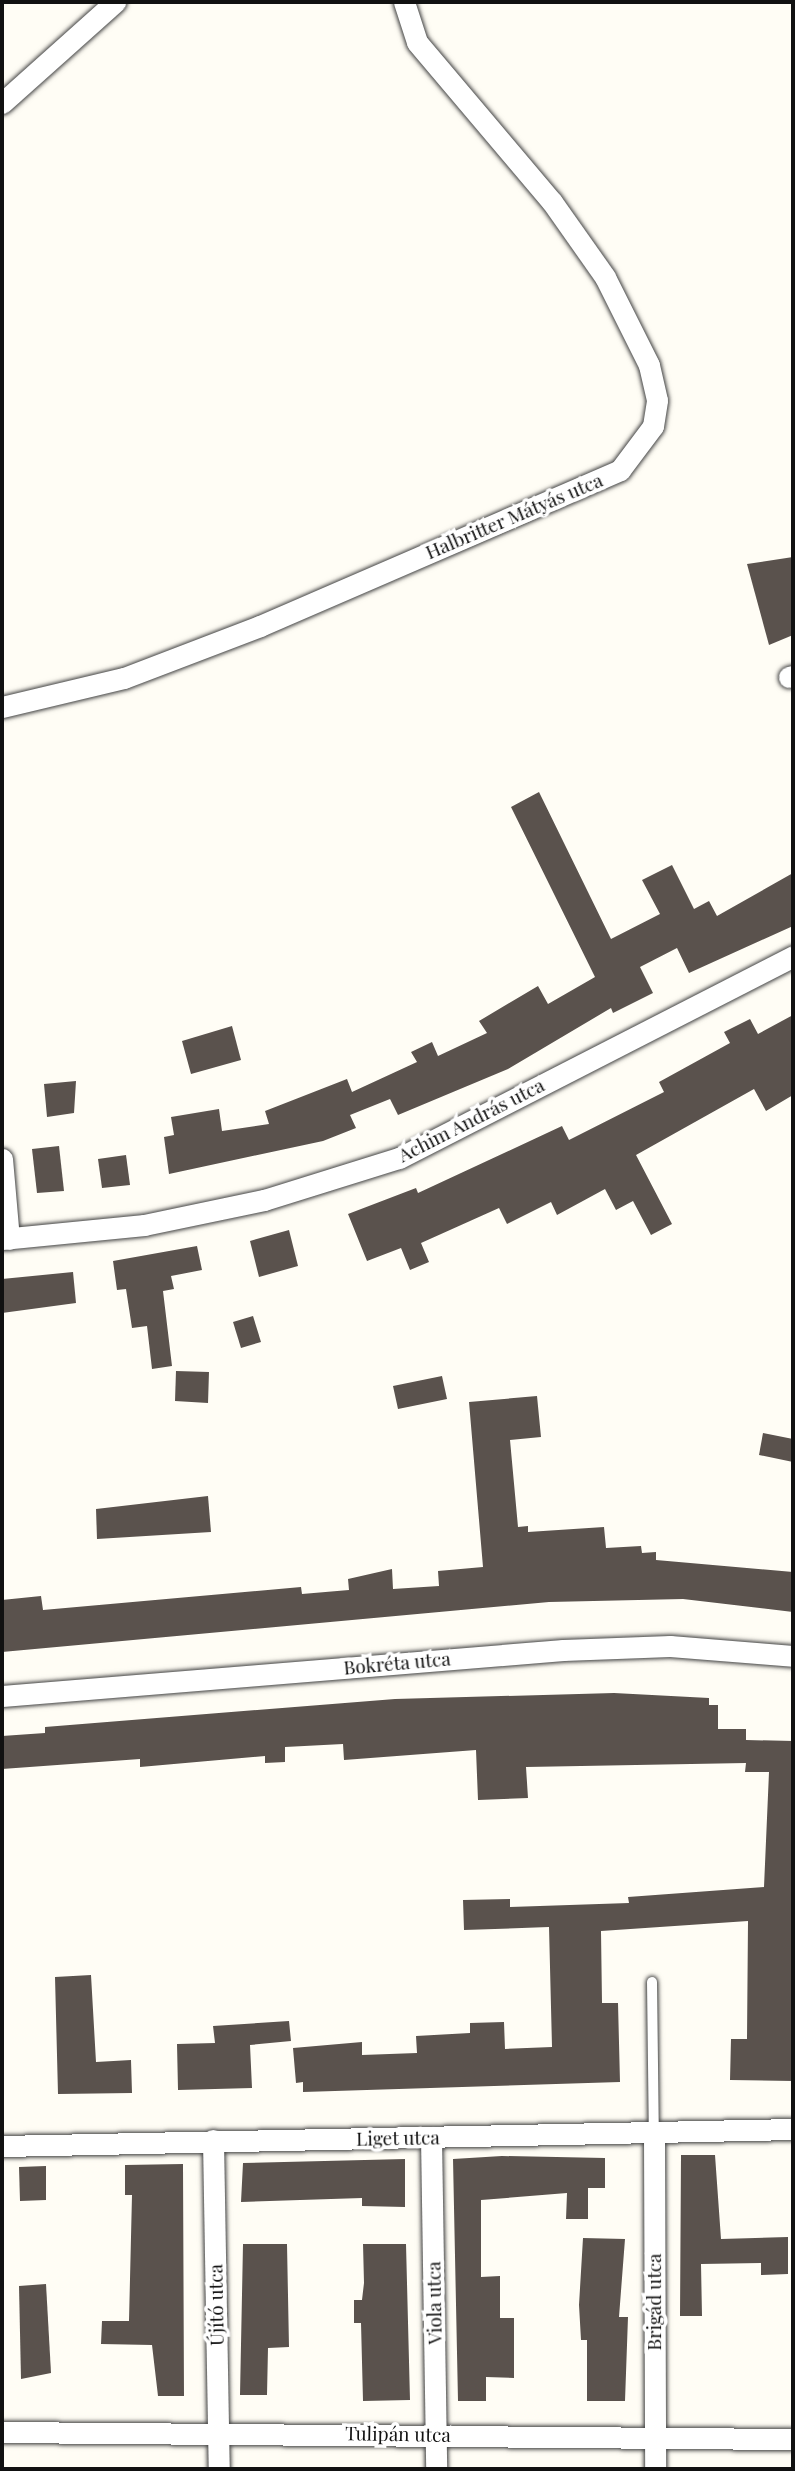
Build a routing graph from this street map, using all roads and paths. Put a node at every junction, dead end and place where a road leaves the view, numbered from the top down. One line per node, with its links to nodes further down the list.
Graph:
1 (115, 2): 3 (street)
2 (404, 2): 4 (street, Halbritter Mátyás utca)
3 (2, 103)
4 (2, 707)
5 (793, 956): 7 (street, Achim András utca)
6 (2, 1159): 7 (street)
7 (6, 1239)
8 (793, 1656): 9 (street, Bokréta utca)
9 (2, 1696)
10 (652, 1982): 12 (lane)
11 (793, 2129): 12 (street, Liget utca)
12 (654, 2135): 13 (street, Liget utca); 19 (street, Brigád utca)
13 (431, 2137): 14 (street, Liget utca); 18 (street, Viola utca)
14 (213, 2140): 15 (street, Liget utca); 16 (street, Újító utca)
15 (2, 2146)
16 (219, 2431): 17 (street, Tulipán utca); 18 (street, Tulipán utca); 21 (street, Újító utca)
17 (2, 2432)
18 (436, 2435): 19 (street, Tulipán utca); 22 (street, Viola utca)
19 (655, 2437): 20 (street, Tulipán utca); 23 (street, Brigád utca)
20 (793, 2439)
21 (219, 2469)
22 (436, 2469)
23 (655, 2469)

